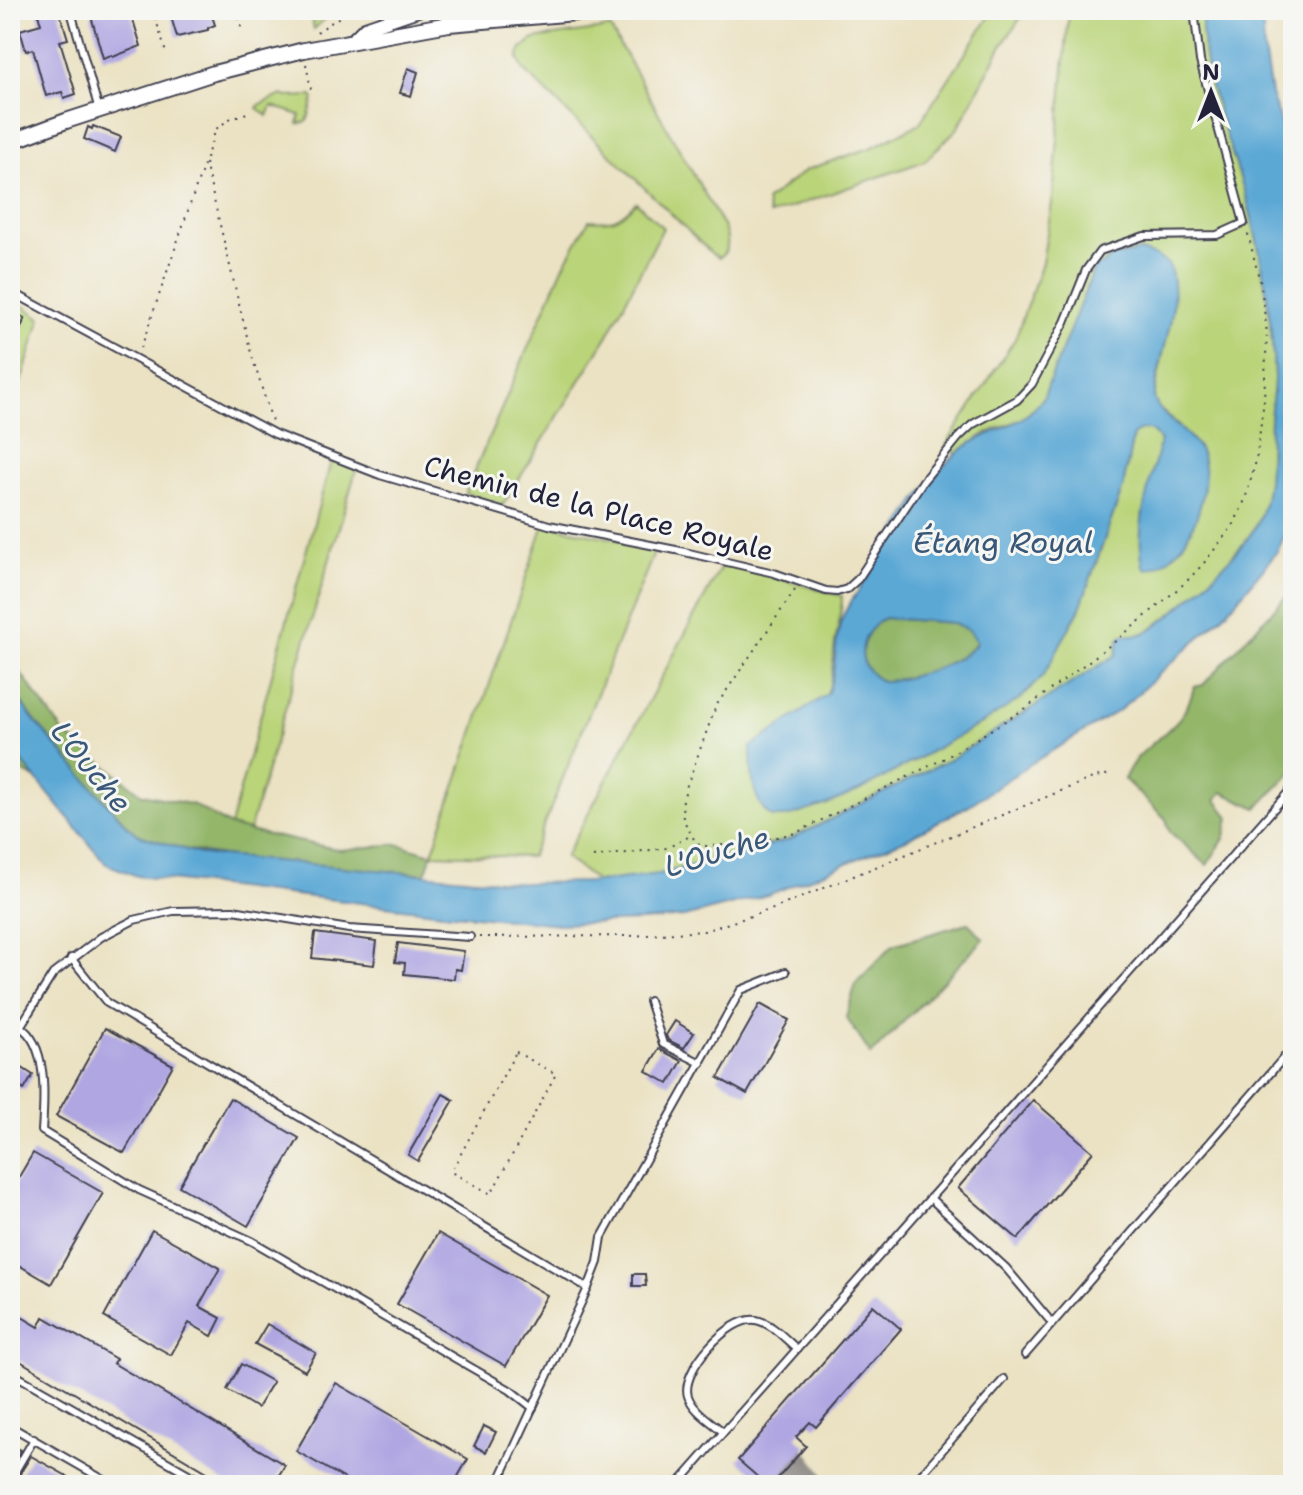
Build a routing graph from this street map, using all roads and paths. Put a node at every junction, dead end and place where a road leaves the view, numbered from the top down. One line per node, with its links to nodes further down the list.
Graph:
1 (89, 10): 7 (lane)
2 (153, 10): 12 (path)
3 (236, 10): 10 (path)
4 (418, 10): 11 (street)
5 (610, 10): 8 (street)
6 (1194, 10): 17 (lane)
7 (71, 13): 13 (lane)
8 (471, 16): 9 (street)
9 (448, 17): 11 (street)
10 (243, 33)
11 (352, 41): 13 (street)
12 (167, 56)
13 (99, 110): 15 (street)
14 (247, 113): 16 (path)
15 (10, 142)
16 (205, 163): 19 (path); 20 (path)
17 (1244, 223): 21 (lane, Chemin de la Place Royale); 24 (path)
18 (10, 291): 19 (lane, Chemin de la Place Royale)
19 (137, 360): 20 (lane, Chemin de la Place Royale)
20 (275, 434): 21 (lane, Chemin de la Place Royale)
21 (798, 582): 24 (path)
22 (1111, 774): 26 (path)
23 (1293, 787): 35 (lane)
24 (691, 836): 25 (path)
25 (593, 857)
26 (470, 937): 27 (lane)
27 (71, 958): 30 (lane); 36 (lane)
28 (786, 972): 33 (lane)
29 (649, 1001): 33 (lane)
30 (19, 1026): 31 (lane); 42 (lane)
31 (10, 1043)
32 (1293, 1047): 37 (lane)
33 (701, 1063): 36 (lane)
34 (524, 1133): 34 (path)
35 (930, 1198): 37 (lane); 38 (lane)
36 (588, 1288): 42 (lane)
37 (1052, 1323): 39 (lane)
38 (797, 1349): 44 (lane); 44 (lane)
39 (1025, 1355)
40 (10, 1372): 48 (lane)
41 (1004, 1379): 51 (lane)
42 (533, 1408): 49 (lane)
43 (10, 1426): 45 (lane)
44 (723, 1432): 50 (lane)
45 (34, 1439): 46 (lane); 47 (lane)
46 (10, 1480)
47 (113, 1485)
48 (208, 1485)
49 (497, 1485)
50 (677, 1485)
51 (912, 1485)

